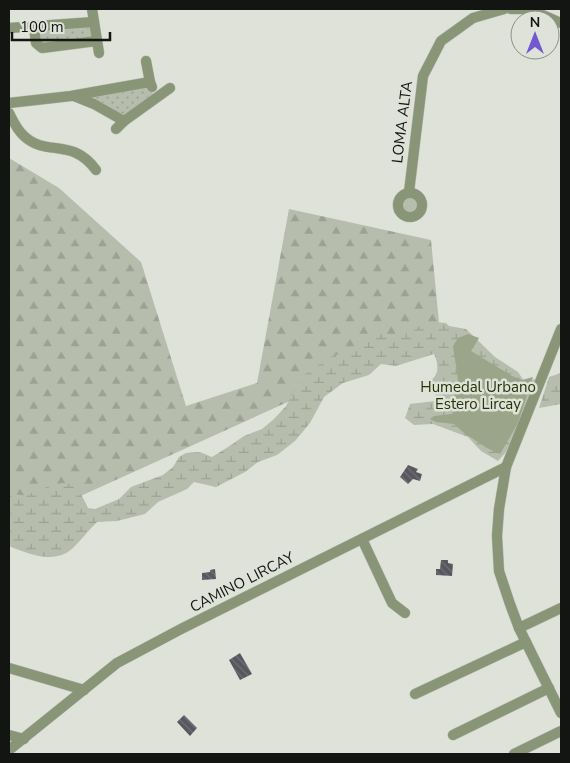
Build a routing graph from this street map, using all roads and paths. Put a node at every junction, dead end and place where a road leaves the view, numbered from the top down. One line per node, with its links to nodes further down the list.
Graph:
1 (92, 9): 4 (street)
2 (504, 9): 20 (street, LOMA ALTA)
3 (511, 9): 5 (street)
4 (94, 22): 6 (street); 8 (street)
5 (561, 23)
6 (34, 27): 7 (street); 8 (street)
7 (9, 28)
8 (96, 41): 9 (street)
9 (99, 53)
10 (146, 61): 11 (street)
11 (150, 82): 13 (street); 14 (street)
12 (170, 88): 13 (street)
13 (159, 94): 17 (street)
14 (71, 96): 15 (street); 17 (street)
15 (9, 103)
16 (9, 113): 19 (street)
17 (124, 120): 18 (street)
18 (116, 129)
19 (96, 170)
20 (409, 192)
21 (561, 329): 22 (street)
22 (506, 467): 23 (street, CAMINO LIRCAY); 26 (street)
23 (362, 539): 25 (street); 30 (street, CAMINO LIRCAY)
24 (561, 608): 26 (street)
25 (405, 613)
26 (519, 628): 27 (street)
27 (526, 642): 29 (street); 31 (street)
28 (9, 668): 30 (street)
29 (549, 688): 32 (street); 35 (street)
30 (84, 690): 36 (street, CAMINO LIRCAY)
31 (415, 694)
32 (561, 712)
33 (561, 732): 38 (street)
34 (9, 735): 36 (street)
35 (453, 735)
36 (24, 739): 37 (street, CAMINO LIRCAY)
37 (9, 750)
38 (514, 754)

